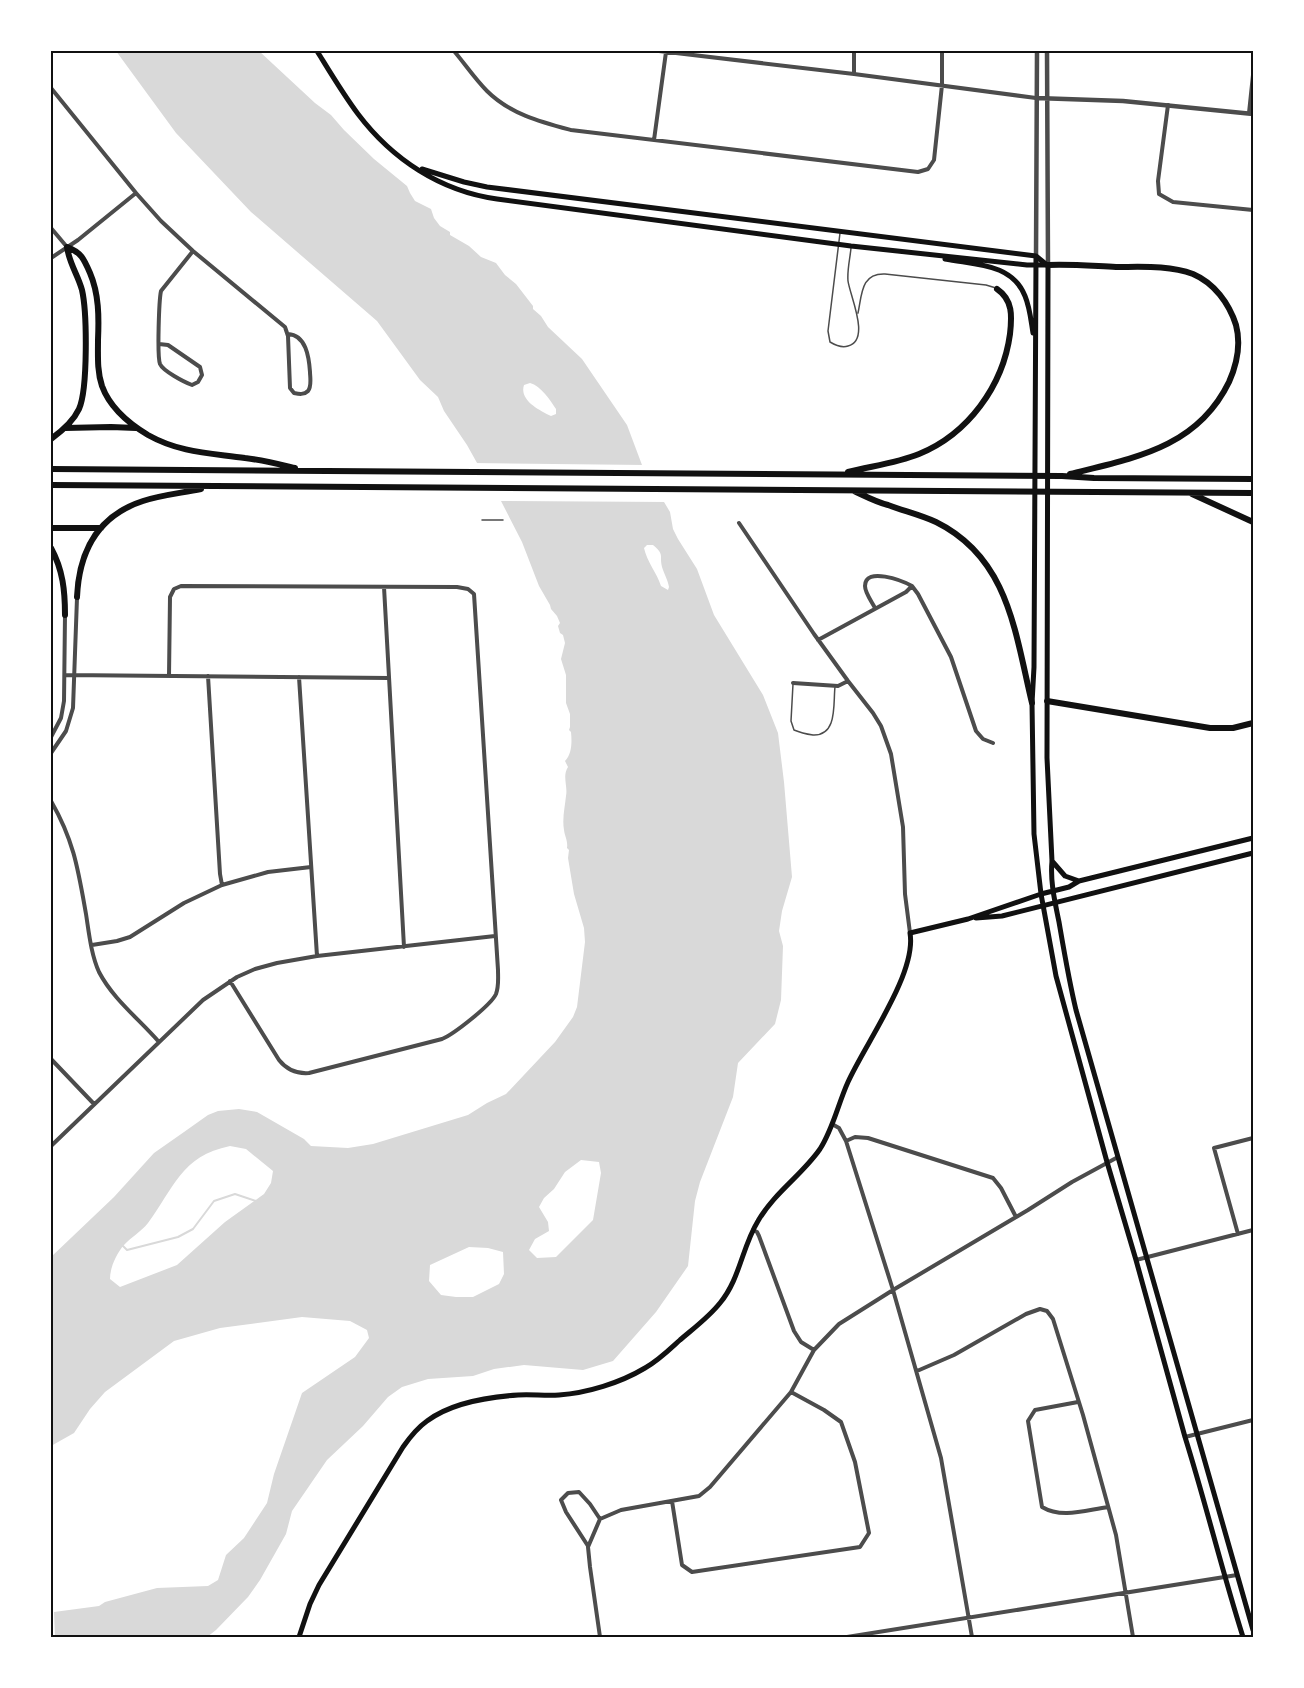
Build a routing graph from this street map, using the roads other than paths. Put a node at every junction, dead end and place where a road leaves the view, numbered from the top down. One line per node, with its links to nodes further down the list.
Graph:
1 (317, 51): 18 (main road)
2 (454, 51): 17 (street)
3 (659, 51): 8 (street)
4 (854, 51): 9 (street)
5 (942, 51): 11 (street)
6 (1036, 51): 13 (street)
7 (1047, 51): 14 (street)
8 (666, 52): 9 (street); 17 (street)
9 (854, 74): 11 (street)
10 (1253, 75): 16 (street)
11 (942, 85): 13 (street); 17 (street)
12 (51, 88): 19 (street)
13 (1036, 98): 14 (street); 31 (street)
14 (1047, 98): 15 (street); 34 (street)
15 (1168, 105): 16 (street); 22 (street)
16 (1251, 114)
17 (654, 141)
18 (414, 166): 20 (main road); 21 (main road)
19 (136, 193): 28 (street); 29 (street)
20 (580, 199): 21 (main road); 24 (main road)
21 (579, 210): 26 (main road)
22 (1253, 210)
23 (51, 228): 28 (street)
24 (840, 231): 25 (main road); 26 (lane)
25 (853, 232): 27 (lane); 31 (main road)
26 (838, 244): 27 (main road); 36 (lane)
27 (851, 246): 30 (main road); 36 (lane)
28 (66, 247): 32 (street); 40 (highway); 41 (highway)
29 (193, 251): 37 (street); 39 (street)
30 (920, 254): 33 (main road); 38 (main road)
31 (1036, 256): 33 (main road); 34 (main road)
32 (51, 258)
33 (1036, 266): 34 (main road); 38 (main road)
34 (1048, 266): 46 (highway); 75 (main road)
35 (997, 289): 36 (lane); 45 (highway)
36 (857, 314)
37 (288, 334): 37 (street)
38 (1035, 342): 76 (main road)
39 (159, 344): 39 (street)
40 (65, 428): 41 (highway); 42 (highway)
41 (137, 428): 44 (highway)
42 (51, 439)
43 (51, 469): 44 (highway)
44 (310, 471): 45 (highway)
45 (837, 474): 46 (highway)
46 (1062, 476): 47 (highway)
47 (1253, 479)
48 (51, 485): 49 (highway)
49 (214, 486): 50 (highway); 58 (highway)
50 (850, 490): 51 (highway); 76 (highway)
51 (1188, 492): 52 (highway); 55 (highway)
52 (1253, 493)
53 (482, 520): 54 (lane)
54 (503, 520)
55 (1253, 522)
56 (739, 523): 65 (street)
57 (51, 528): 58 (highway)
58 (101, 528): 62 (highway)
59 (51, 548): 64 (highway)
60 (912, 586): 63 (street); 63 (street); 79 (street)
61 (384, 587): 68 (street); 71 (street); 94 (street)
62 (77, 597): 67 (street)
63 (875, 608): 65 (street)
64 (65, 615): 66 (street)
65 (818, 640): 72 (street)
66 (65, 675): 67 (street); 78 (street)
67 (75, 675): 68 (street); 80 (street)
68 (170, 676): 69 (street)
69 (208, 676): 70 (street); 87 (street)
70 (299, 677): 71 (street); 85 (street)
71 (389, 678): 96 (street)
72 (848, 681): 74 (street); 93 (street)
73 (793, 683): 74 (street); 74 (lane)
74 (835, 686)
75 (1047, 701): 77 (highway); 84 (main road)
76 (1032, 703): 89 (main road)
77 (1253, 723)
78 (51, 737)
79 (993, 743)
80 (51, 753)
81 (51, 801): 95 (street)
82 (1253, 838): 86 (main road)
83 (1253, 853): 90 (main road)
84 (1052, 861): 86 (main road); 88 (main road)
85 (311, 867): 87 (street); 97 (street)
86 (1079, 881): 88 (main road)
87 (222, 885): 95 (street)
88 (1053, 891): 89 (main road); 90 (main road)
89 (1041, 894): 91 (main road); 92 (main road)
90 (1055, 902): 91 (main road); 106 (main road)
91 (1042, 905): 92 (main road); 107 (main road)
92 (968, 919): 93 (main road)
93 (910, 933): 102 (main road)
94 (495, 936): 96 (street); 98 (street)
95 (92, 946): 99 (street)
96 (404, 947): 97 (street)
97 (317, 956): 98 (street)
98 (230, 981): 99 (street)
99 (159, 1042): 101 (street)
100 (51, 1059): 101 (street)
101 (94, 1104): 105 (street)
102 (832, 1124): 104 (street); 109 (main road)
103 (1253, 1138): 111 (street)
104 (846, 1141): 108 (street); 114 (street)
105 (51, 1146)
106 (1119, 1157): 107 (street); 112 (main road)
107 (1107, 1162): 108 (street); 113 (main road)
108 (1016, 1217): 114 (street)
109 (753, 1230): 115 (street); 132 (main road)
110 (1253, 1230): 111 (street)
111 (1238, 1234): 112 (street)
112 (1147, 1257): 113 (street); 120 (main road)
113 (1136, 1260): 121 (main road)
114 (893, 1290): 115 (street); 116 (street)
115 (814, 1350): 117 (street)
116 (917, 1371): 118 (street); 129 (street)
117 (791, 1392): 122 (street); 122 (street)
118 (1078, 1402): 123 (street); 123 (street)
119 (1253, 1420): 120 (street)
120 (1197, 1434): 121 (street); 126 (main road)
121 (1185, 1437): 127 (main road)
122 (672, 1501): 124 (street)
123 (1108, 1507): 128 (street)
124 (600, 1519): 125 (street); 125 (street)
125 (588, 1547): 133 (street)
126 (1237, 1575): 127 (street); 130 (main road)
127 (1224, 1576): 128 (street); 138 (main road)
128 (1125, 1592): 129 (street); 137 (street)
129 (969, 1619): 131 (street); 136 (street)
130 (1253, 1630)
131 (883, 1631): 134 (street); 135 (street)
132 (299, 1637)
133 (600, 1637)
134 (847, 1637)
135 (884, 1637)
136 (972, 1637)
137 (1133, 1637)
138 (1243, 1637)

